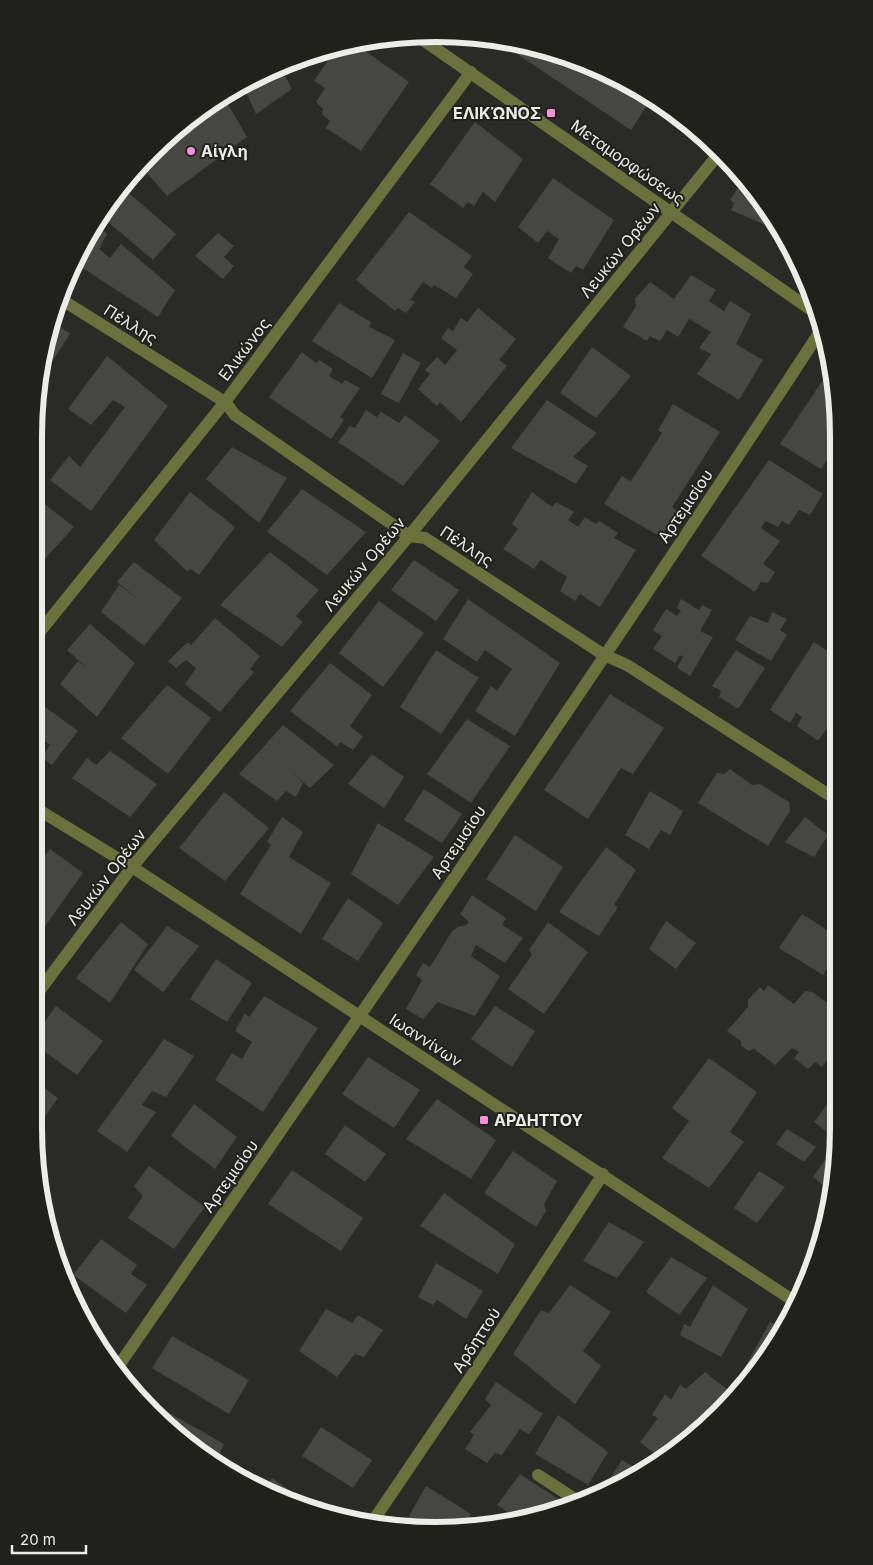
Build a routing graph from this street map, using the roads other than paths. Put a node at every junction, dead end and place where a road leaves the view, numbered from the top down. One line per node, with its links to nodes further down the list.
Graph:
1 (427, 42): 2 (street, Μεταμορφώσεως)
2 (471, 72): 4 (street, Μεταμορφώσεως); 8 (street, Ελικώνος)
3 (715, 158): 4 (street, Λευκών Ορέων)
4 (671, 212): 6 (street, Μεταμορφώσεως); 9 (street, Λευκών Ορέων)
5 (66, 302): 8 (street, Πέλλης)
6 (810, 309)
7 (817, 337): 11 (street, Αρτεμισίου)
8 (224, 402): 9 (street, Πέλλης); 10 (street, Ελικώνος)
9 (408, 536): 11 (street, Πέλλης); 14 (street, Λευκών Ορέων)
10 (42, 629)
11 (604, 655): 12 (street, Πέλλης); 16 (street, Αρτεμισίου)
12 (830, 796)
13 (42, 812): 14 (street, Ιωαννίνων)
14 (132, 867): 15 (street, Λευκών Ορέων); 16 (street, Ιωαννίνων)
15 (42, 987)
16 (360, 1017): 17 (street, Ιωαννίνων); 19 (street, Αρτεμισίου)
17 (603, 1174): 18 (street, Ιωαννίνων); 22 (street, Αρδηττού)
18 (792, 1299)
19 (120, 1363)
20 (538, 1475): 21 (street)
21 (573, 1498)
22 (376, 1518)

